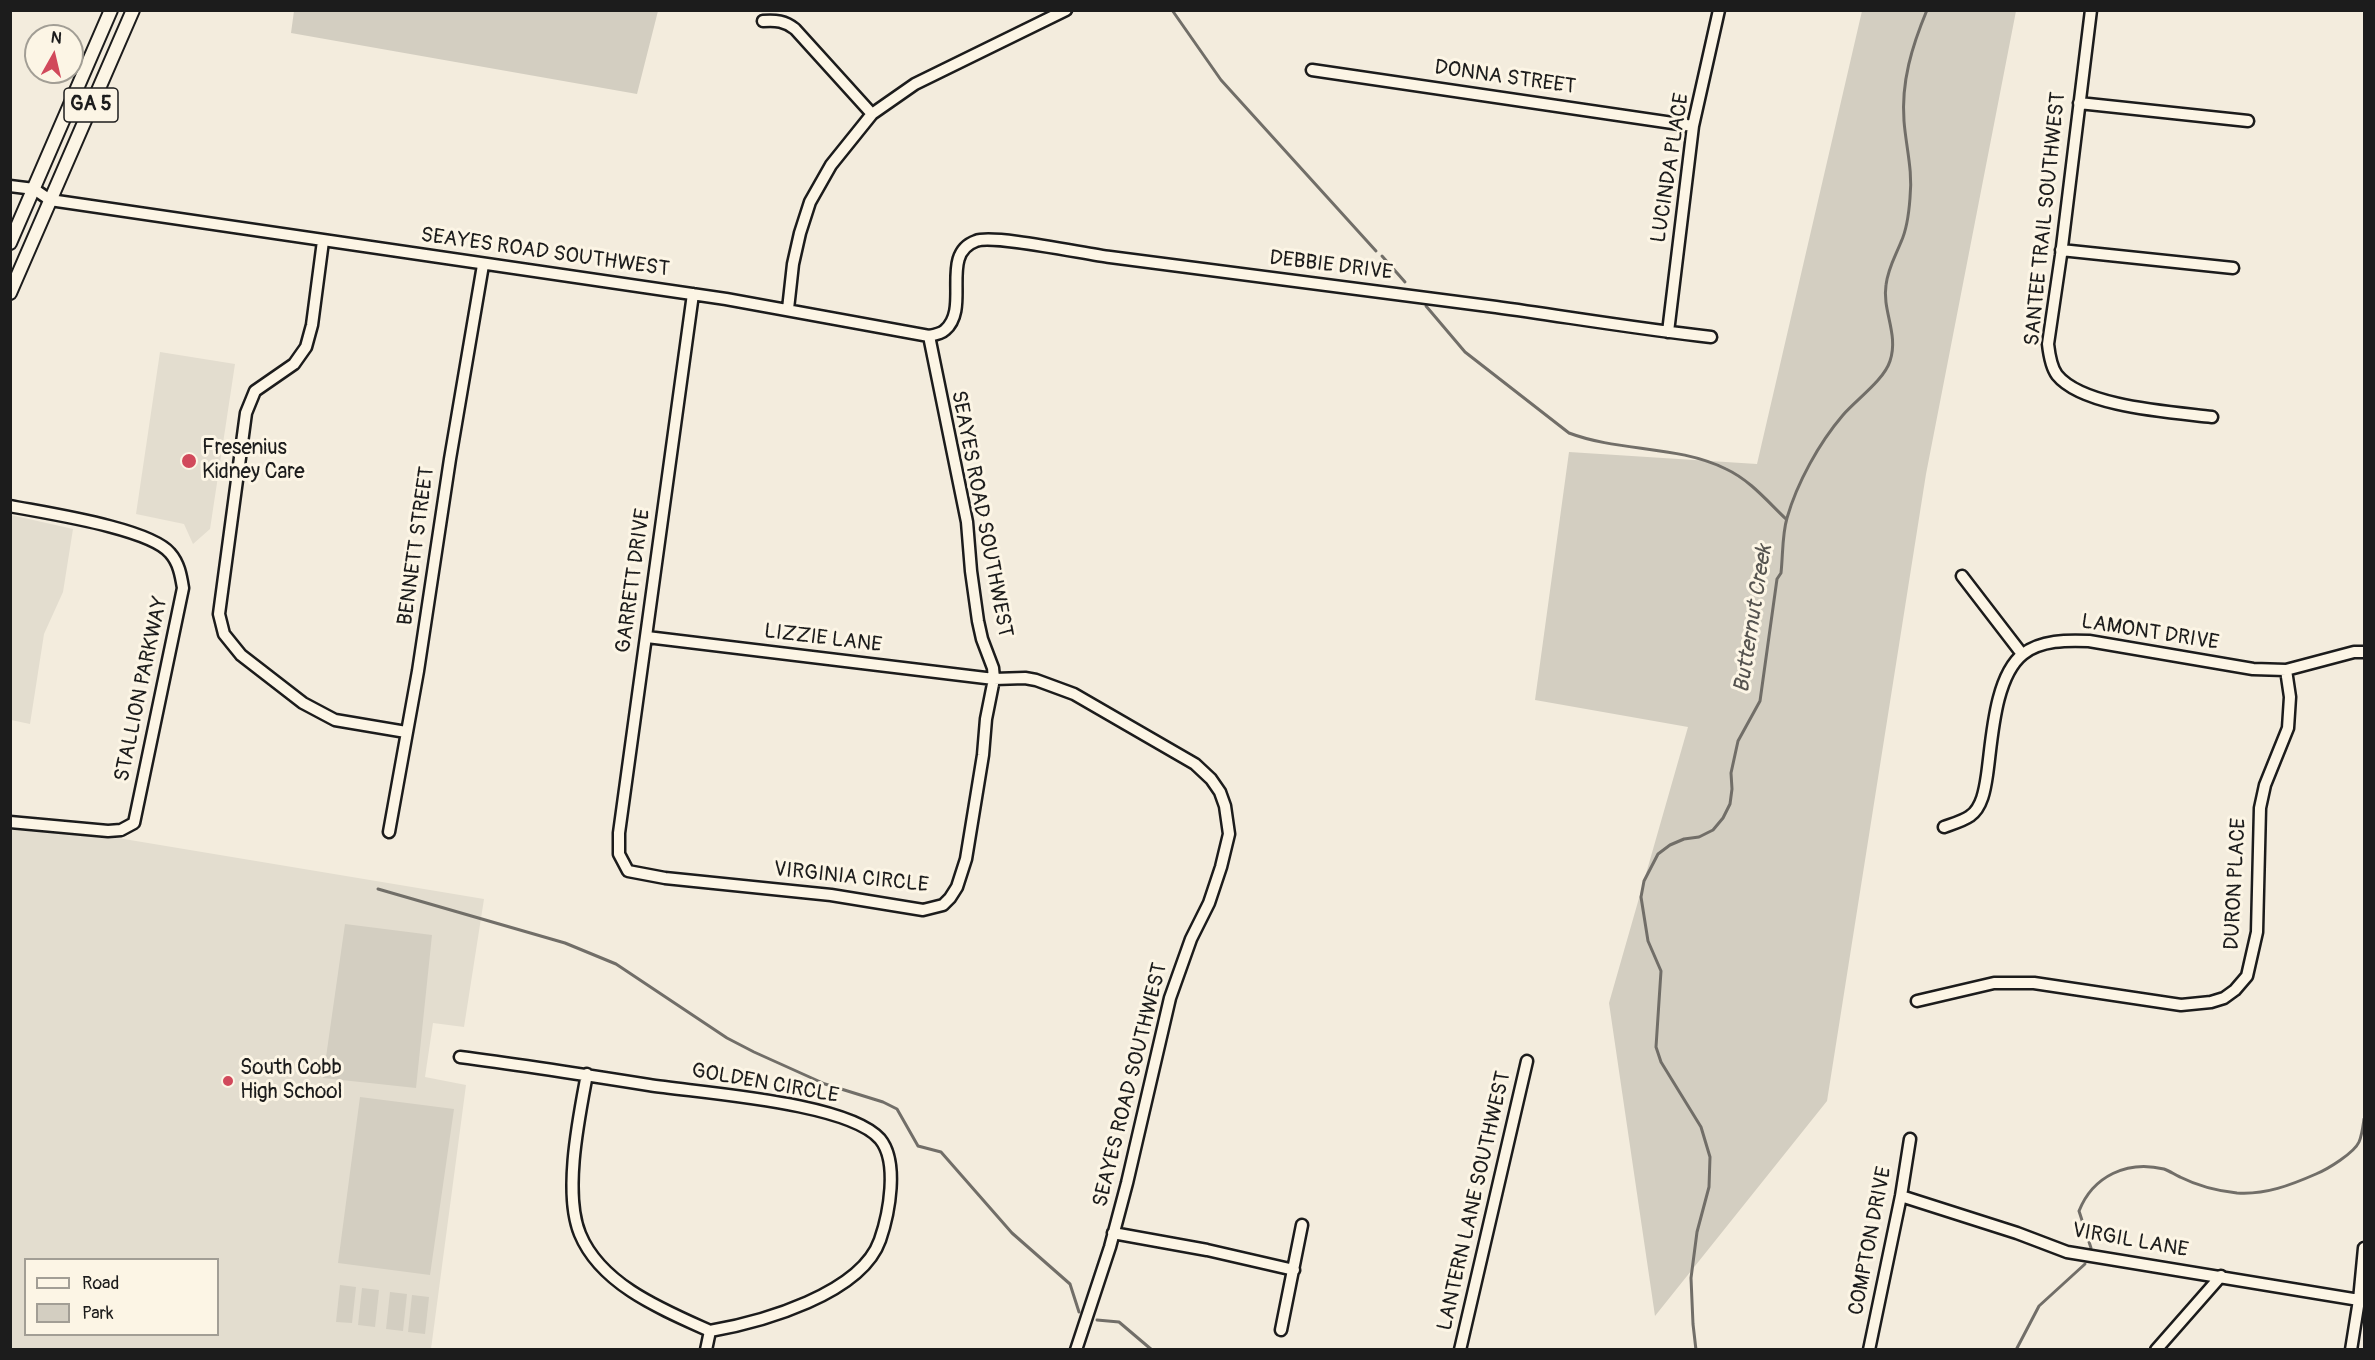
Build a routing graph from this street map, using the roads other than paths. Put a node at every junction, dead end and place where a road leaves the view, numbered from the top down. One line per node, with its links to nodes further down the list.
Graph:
1 (111, 10): 13 (main road, GA 5)
2 (133, 10): 14 (main road, GA 5)
3 (1066, 10): 9 (street)
4 (1719, 10): 11 (street, LUCINDA PLACE)
5 (2091, 10): 8 (street, SANTEE TRAIL SOUTHWEST)
6 (763, 21): 9 (street)
7 (1312, 70): 11 (street, DONNA STREET)
8 (2079, 103): 10 (street); 17 (street, SANTEE TRAIL SOUTHWEST)
9 (872, 114): 22 (street)
10 (2248, 121)
11 (1693, 126): 23 (street, LUCINDA PLACE)
12 (10, 186): 13 (street, SEAYES ROAD SOUTHWEST)
13 (34, 189): 14 (street, SEAYES ROAD SOUTHWEST); 16 (main road, GA 5)
14 (50, 200): 15 (street, SEAYES ROAD SOUTHWEST); 20 (main road, GA 5)
15 (323, 241): 18 (street, SEAYES ROAD SOUTHWEST); 34 (street)
16 (10, 243)
17 (2061, 250): 19 (street); 26 (street, SANTEE TRAIL SOUTHWEST)
18 (483, 265): 21 (street, SEAYES ROAD SOUTHWEST); 34 (street, BENNETT STREET)
19 (2233, 268)
20 (10, 293)
21 (693, 294): 22 (street, SEAYES ROAD SOUTHWEST); 29 (street, GARRETT DRIVE)
22 (788, 309): 24 (street, SEAYES ROAD SOUTHWEST)
23 (1668, 332): 24 (street, DEBBIE DRIVE); 25 (street, DEBBIE DRIVE)
24 (929, 336): 33 (street, SEAYES ROAD SOUTHWEST)
25 (1711, 337)
26 (2212, 417)
27 (10, 506): 35 (street, STALLION PARKWAY)
28 (1962, 576): 31 (street)
29 (647, 637): 33 (street, LIZZIE LANE); 38 (street, GARRETT DRIVE)
30 (2364, 652): 32 (street, LAMONT DRIVE)
31 (2022, 654): 32 (street, LAMONT DRIVE); 36 (street)
32 (2286, 670): 39 (street, DURON PLACE)
33 (994, 680): 38 (street, VIRGINIA CIRCLE); 46 (street, SEAYES ROAD SOUTHWEST)
34 (406, 732): 37 (street, BENNETT STREET)
35 (10, 822)
36 (1944, 828)
37 (388, 832)
38 (628, 871)
39 (1917, 1000)
40 (460, 1057): 42 (street, GOLDEN CIRCLE)
41 (1527, 1061): 55 (street, LANTERN LANE SOUTHWEST)
42 (586, 1074): 51 (street); 51 (street, GOLDEN CIRCLE)
43 (1910, 1139): 44 (street, COMPTON DRIVE)
44 (1901, 1196): 49 (street, VIRGIL LANE); 56 (street, COMPTON DRIVE)
45 (1302, 1225): 48 (street)
46 (1113, 1233): 48 (street); 54 (street, SEAYES ROAD SOUTHWEST)
47 (2364, 1248): 50 (street)
48 (1294, 1270): 52 (street)
49 (2221, 1276): 50 (street, VIRGIL LANE); 57 (street)
50 (2359, 1300): 58 (street)
51 (710, 1330): 53 (street)
52 (1281, 1330)
53 (706, 1350)
54 (1077, 1350)
55 (1460, 1350)
56 (1869, 1350)
57 (2156, 1350)
58 (2351, 1350)

